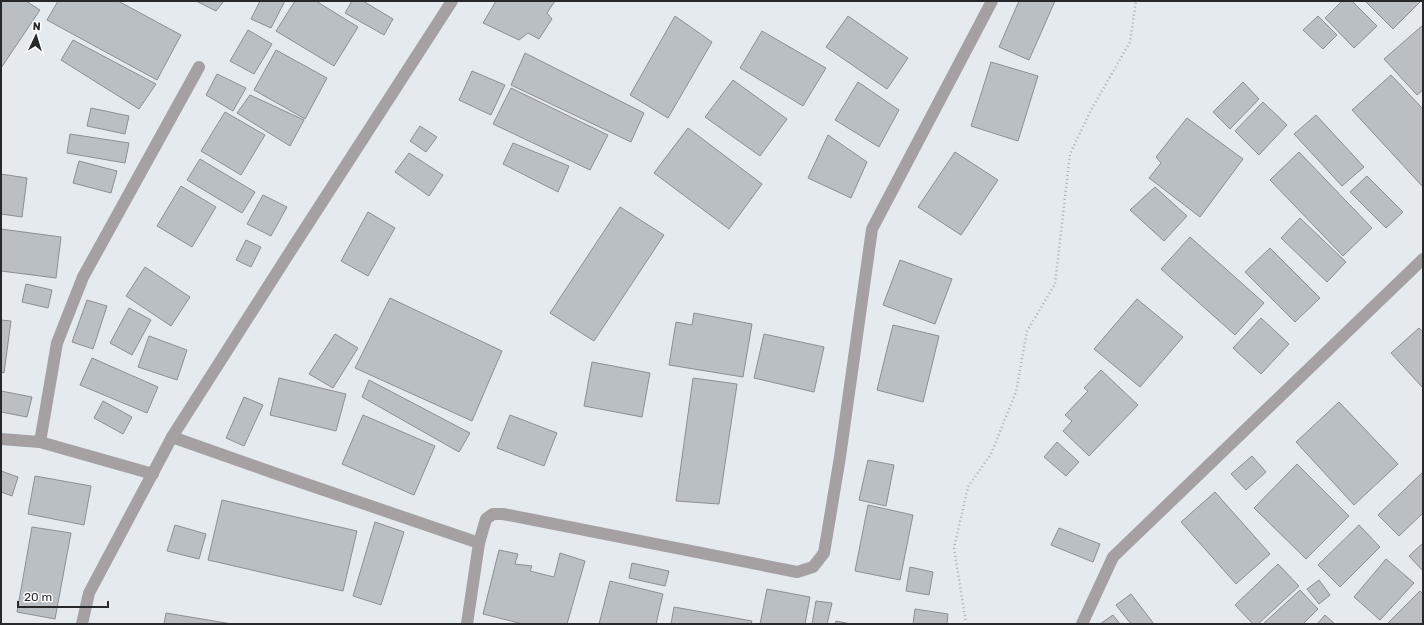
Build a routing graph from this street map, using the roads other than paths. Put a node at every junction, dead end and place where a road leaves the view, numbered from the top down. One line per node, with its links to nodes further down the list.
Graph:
1 (452, 1): 5 (street)
2 (992, 1): 9 (street)
3 (199, 68): 7 (street)
4 (1423, 259): 12 (street)
5 (172, 437): 8 (street); 9 (street)
6 (1, 440): 7 (street)
7 (40, 442): 8 (street)
8 (153, 474): 10 (street)
9 (479, 543): 11 (street)
10 (82, 624)
11 (467, 624)
12 (1082, 624)

